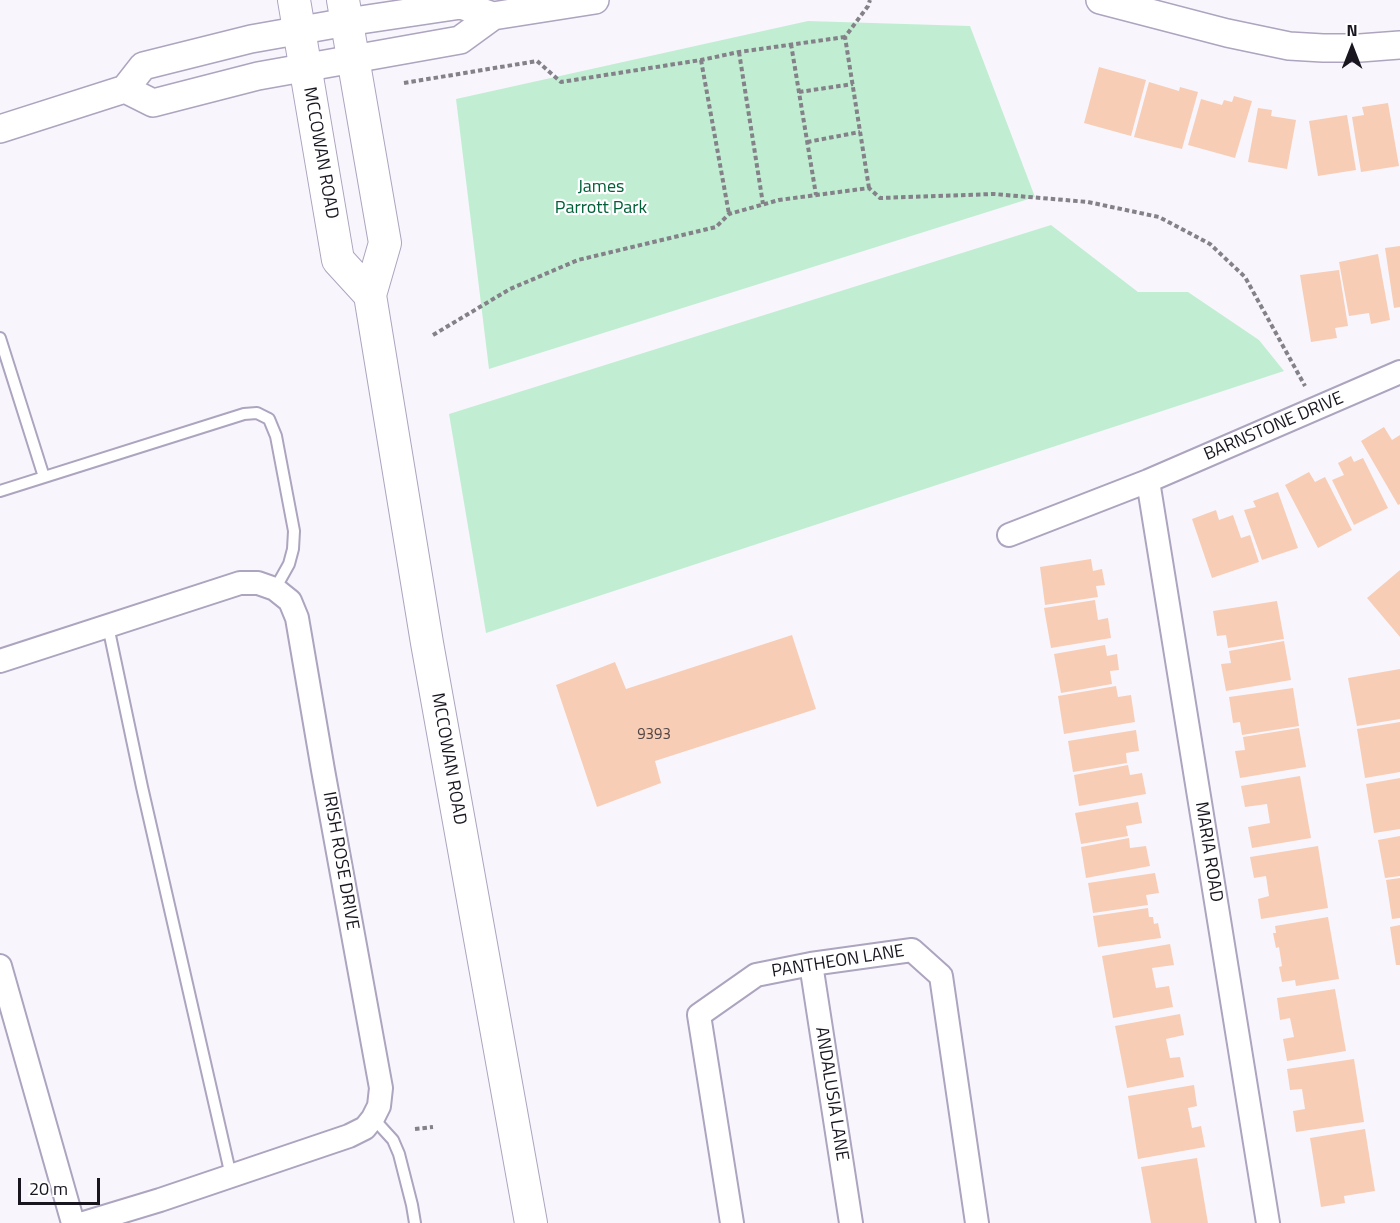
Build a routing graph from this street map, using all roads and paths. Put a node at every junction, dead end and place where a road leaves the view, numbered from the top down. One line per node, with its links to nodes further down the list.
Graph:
1 (294, 0): 7 (main road, MCCOWAN ROAD)
2 (595, 0): 6 (street)
3 (870, 0): 8 (path)
4 (1100, 0): 10 (street)
5 (345, 11): 6 (street); 7 (street); 12 (main road, MCCOWAN ROAD)
6 (493, 16): 12 (street)
7 (299, 31): 14 (main road, MCCOWAN ROAD); 17 (street)
8 (845, 38): 9 (path); 16 (path)
9 (791, 44): 11 (path); 18 (path)
10 (1400, 45)
11 (739, 52): 13 (path); 24 (path)
12 (353, 58): 14 (street); 26 (main road, MCCOWAN ROAD)
13 (701, 60): 15 (path); 25 (path)
14 (305, 66): 17 (street); 26 (main road, MCCOWAN ROAD)
15 (404, 83)
16 (853, 84): 18 (path); 20 (path)
17 (125, 89): 19 (street)
18 (799, 92): 21 (path)
19 (0, 129)
20 (860, 132): 21 (path); 22 (path)
21 (807, 142): 23 (path)
22 (869, 188): 23 (path); 30 (path)
23 (816, 195): 24 (path)
24 (763, 204): 25 (path)
25 (729, 214): 27 (path)
26 (370, 295): 47 (main road, MCCOWAN ROAD)
27 (433, 335)
28 (0, 338): 31 (lane)
29 (1400, 372): 32 (street, BARNSTONE DRIVE)
30 (1306, 387)
31 (44, 477): 33 (lane); 35 (lane)
32 (1148, 481): 34 (street, BARNSTONE DRIVE); 51 (street, MARIA ROAD)
33 (0, 491)
34 (1009, 535)
35 (275, 589): 36 (street); 40 (street, IRISH ROSE DRIVE)
36 (108, 626): 37 (street); 43 (lane)
37 (0, 660)
38 (811, 964): 48 (street, PANTHEON LANE); 49 (street, ANDALUSIA LANE); 50 (street, PANTHEON LANE)
39 (0, 966): 44 (street)
40 (373, 1118): 43 (street); 46 (lane)
41 (433, 1127): 42 (path)
42 (415, 1130)
43 (231, 1176): 45 (street)
44 (73, 1223)
45 (84, 1223)
46 (415, 1223)
47 (531, 1223)
48 (732, 1223)
49 (851, 1223)
50 (977, 1223)
51 (1268, 1223)

